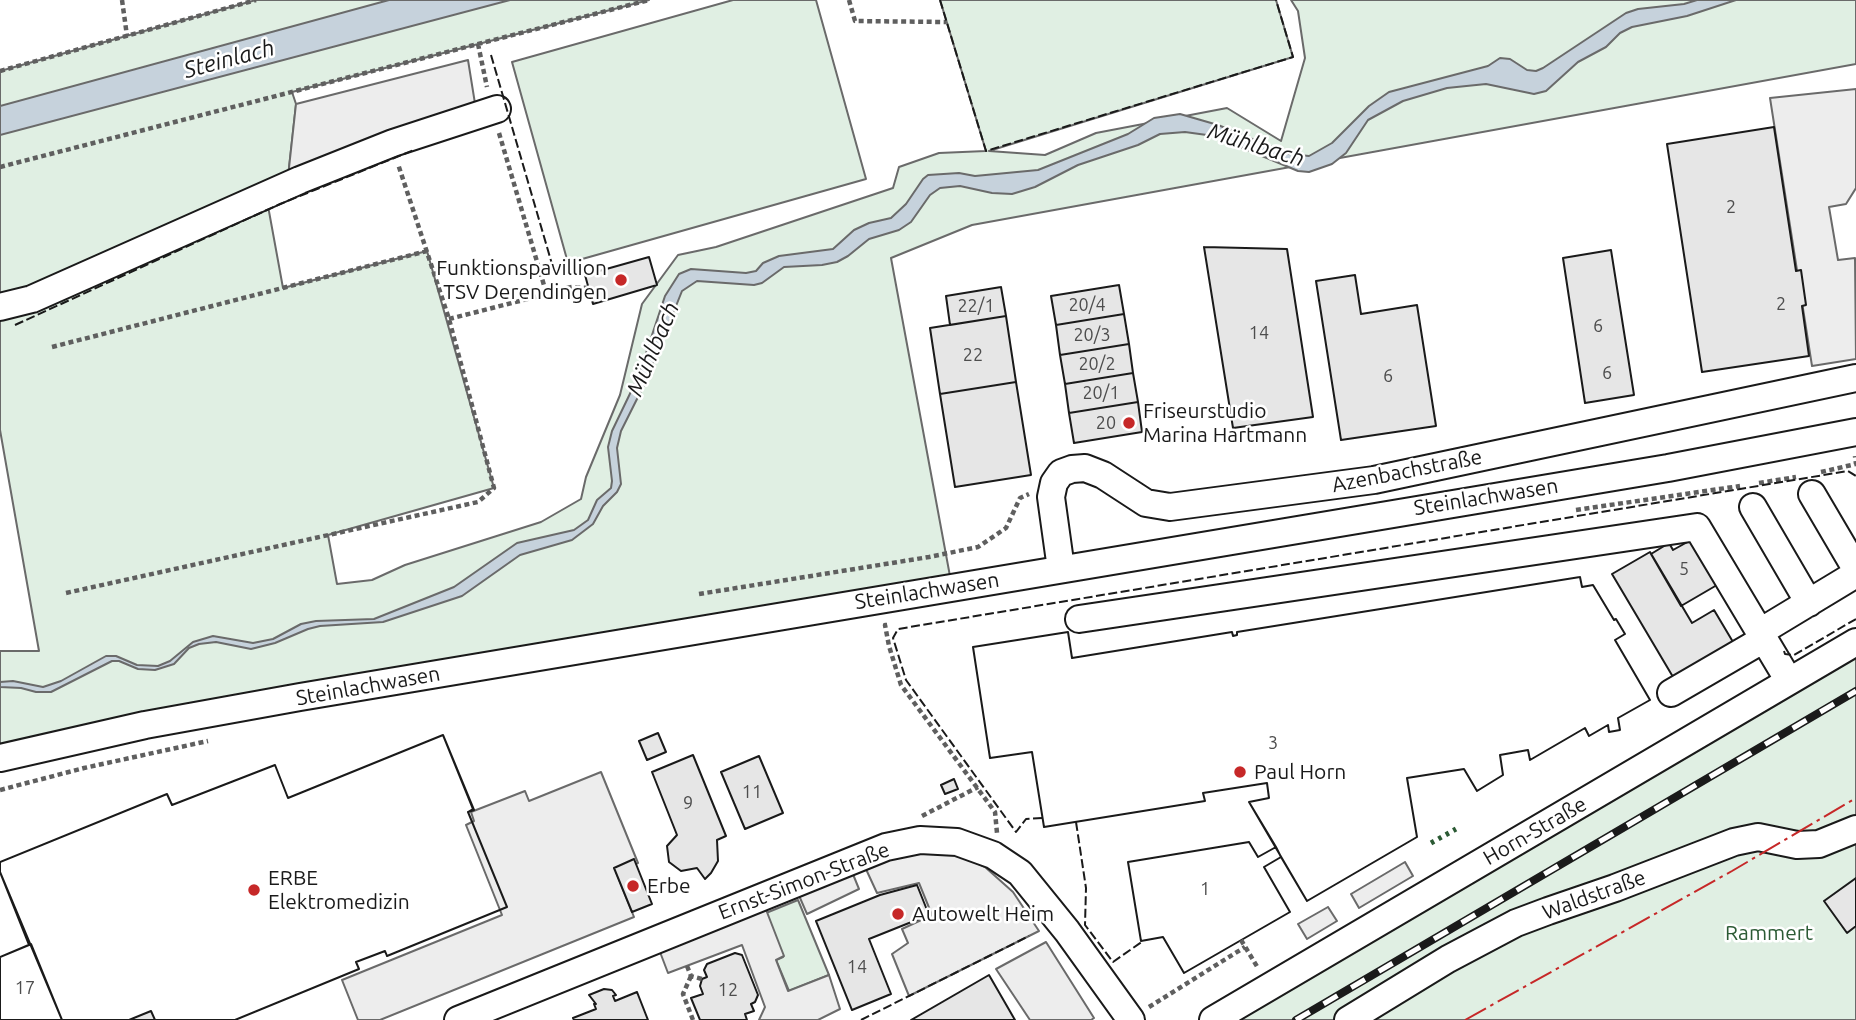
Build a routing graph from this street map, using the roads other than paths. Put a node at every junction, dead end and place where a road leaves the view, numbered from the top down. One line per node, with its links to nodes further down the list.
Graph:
1 (495, 110): 2 (street)
2 (0, 307)
3 (1856, 378): 7 (street, Azenbachstraße)
4 (1856, 432): 7 (street, Steinlachwasen)
5 (1812, 494): 8 (street)
6 (1753, 507): 10 (street)
7 (1061, 569): 16 (street, Steinlachwasen)
8 (1856, 569)
9 (1856, 574): 10 (street)
10 (1809, 603): 12 (street)
11 (1079, 619): 12 (street)
12 (1762, 635): 14 (street); 15 (street)
13 (1856, 642): 14 (street, Horn-Straße)
14 (1789, 681): 20 (street, Horn-Straße)
15 (1671, 694)
16 (0, 758)
17 (1856, 829): 21 (street, Waldstraße)
18 (1131, 1019): 19 (street, Ernst-Simon-Straße)
19 (458, 1020)
20 (1213, 1020)
21 (1348, 1020)

